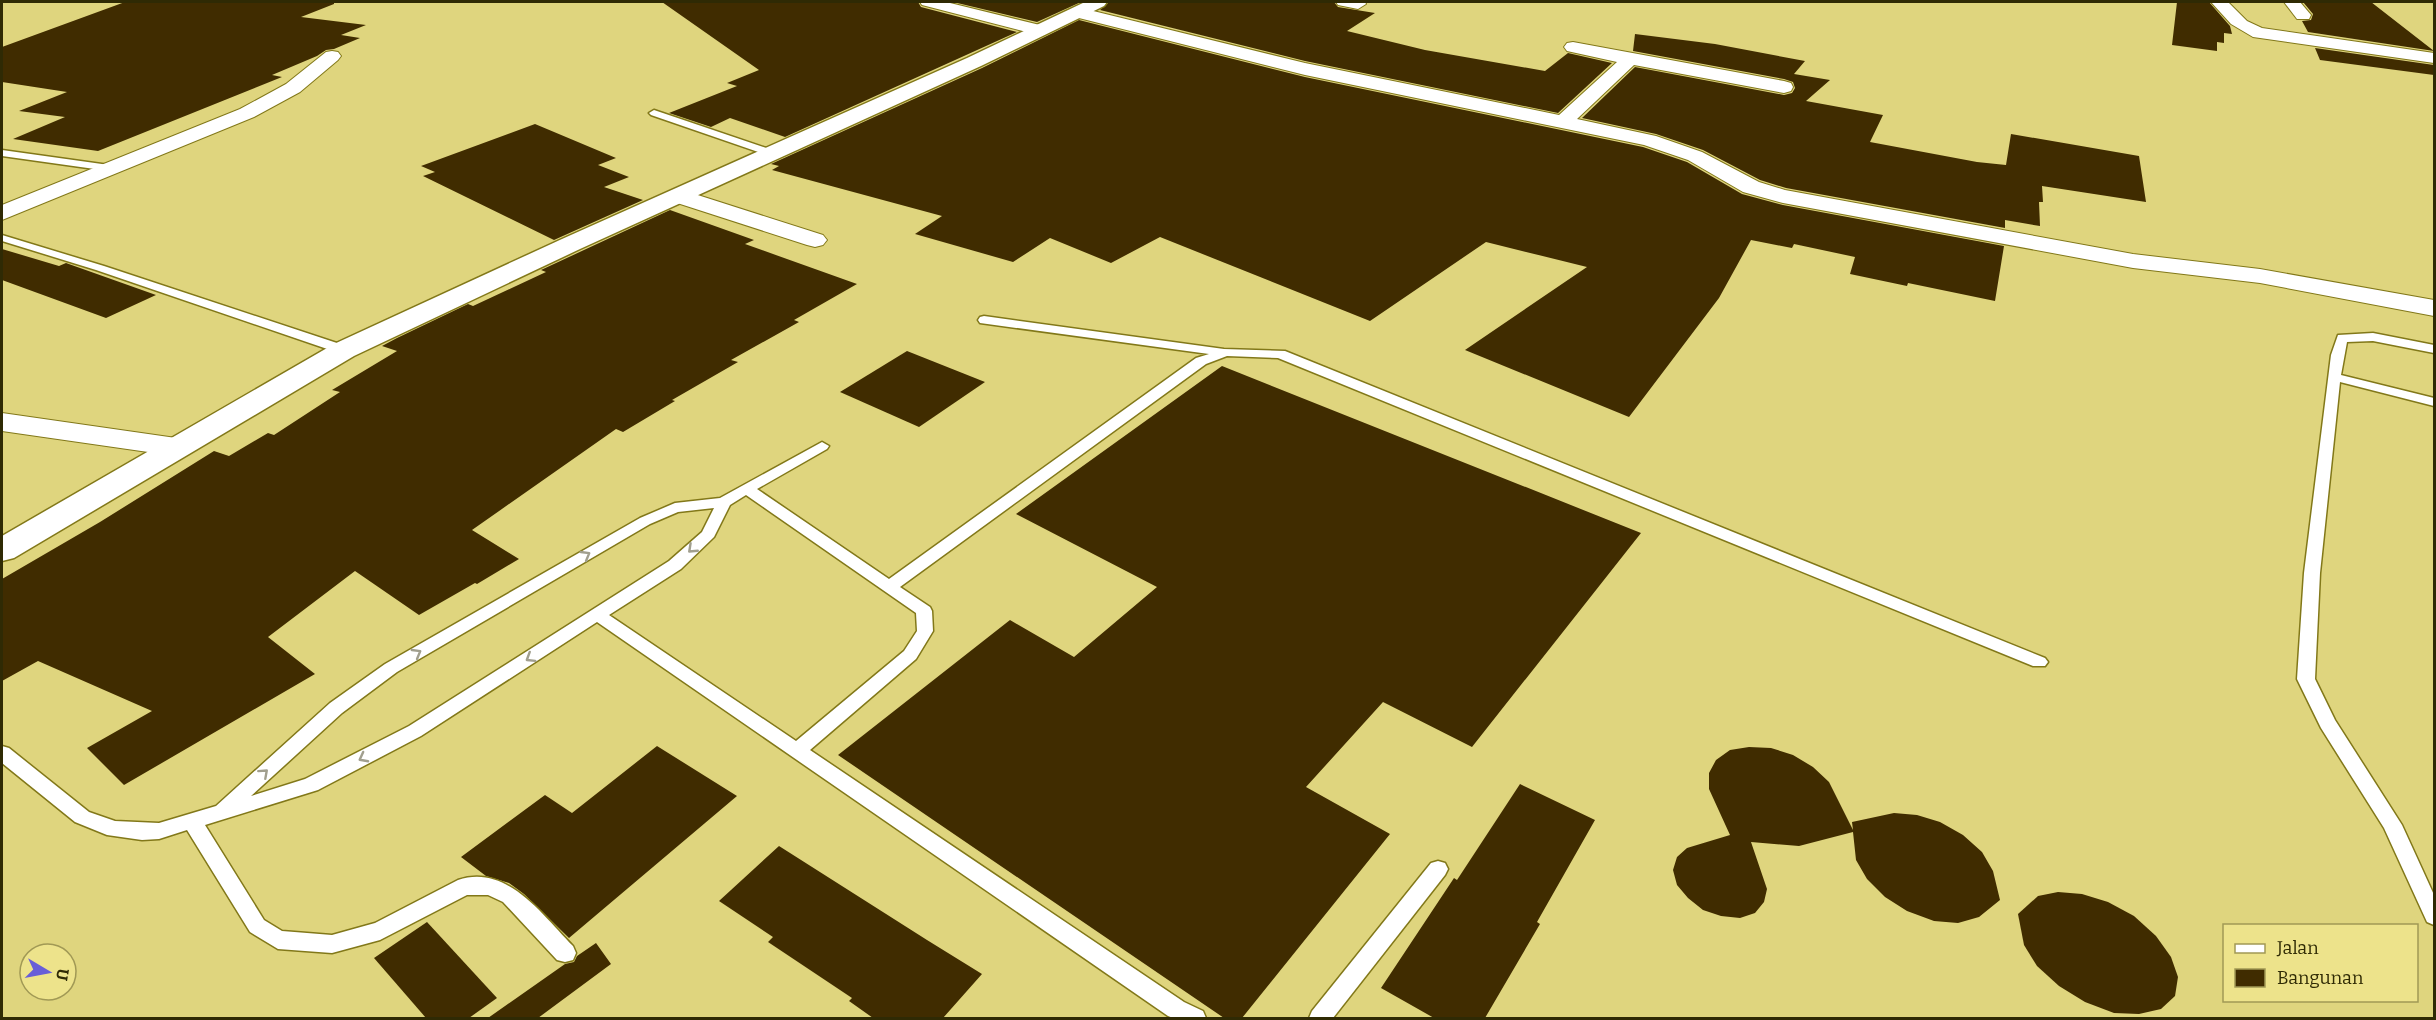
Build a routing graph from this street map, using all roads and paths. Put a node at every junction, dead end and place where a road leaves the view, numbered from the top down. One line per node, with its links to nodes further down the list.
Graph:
1 (927, 2): 4 (street)
2 (2219, 2): 7 (street)
3 (1087, 7): 4 (main road); 11 (street)
4 (1038, 30): 13 (main road)
5 (1573, 47): 8 (street)
6 (332, 56): 14 (street)
7 (2434, 58)
8 (1630, 59): 9 (street); 11 (street)
9 (1784, 87)
10 (654, 112): 13 (lane)
11 (1564, 121): 19 (street)
12 (2, 153): 14 (lane)
13 (774, 154): 15 (main road)
14 (109, 168): 16 (street)
15 (679, 196): 18 (street); 22 (main road)
16 (2, 213)
17 (2, 238): 22 (lane)
18 (815, 240)
19 (2434, 308)
20 (984, 320): 23 (lane)
21 (2434, 349): 24 (lane)
22 (344, 350): 28 (main road)
23 (1226, 352): 32 (lane); 34 (lane)
24 (2334, 377): 25 (lane); 40 (lane)
25 (2434, 402)
26 (2, 422): 28 (street)
27 (822, 446): 29 (lane)
28 (176, 447): 31 (main road)
29 (748, 490): 30 (lane); 32 (lane)
30 (724, 502): 33 (lane, one-way to 33); 37 (lane, one-way to 30)
31 (2, 550)
32 (889, 587): 35 (lane)
33 (598, 615): 35 (lane); 37 (lane, one-way to 37)
34 (2039, 662)
35 (796, 751): 42 (lane)
36 (2, 753): 38 (lane)
37 (221, 812): 38 (lane)
38 (192, 821): 41 (lane)
39 (1437, 869): 43 (lane)
40 (2434, 916)
41 (565, 953)
42 (1195, 1018)
43 (1320, 1018)

